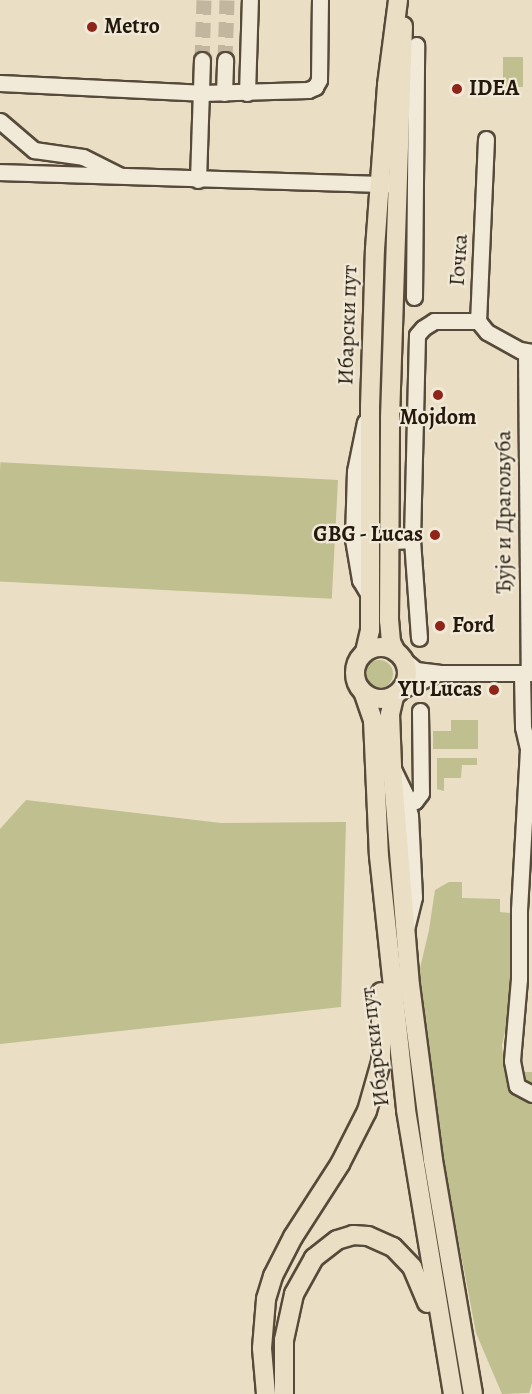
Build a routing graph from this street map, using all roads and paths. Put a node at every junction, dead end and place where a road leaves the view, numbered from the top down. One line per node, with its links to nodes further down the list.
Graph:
1 (250, 0): 10 (street)
2 (320, 0): 10 (street)
3 (400, 0): 12 (main road, Ибарски пут); 17 (main road, Ибарски пут)
4 (416, 45): 12 (street)
5 (202, 60): 8 (street)
6 (225, 60): 9 (street)
7 (0, 83): 8 (street)
8 (201, 93): 9 (street); 16 (street)
9 (224, 93): 10 (street)
10 (247, 93)
11 (0, 121): 15 (street)
12 (409, 139): 17 (main road, Ибарски пут); 18 (street)
13 (486, 139): 19 (street, Гочка)
14 (0, 172): 15 (street)
15 (122, 177): 16 (street)
16 (198, 180): 17 (street)
17 (389, 184): 22 (main road, Ибарски пут); 24 (main road, Ибарски пут)
18 (414, 297)
19 (478, 321): 20 (street); 21 (street)
20 (529, 352): 27 (street, Ђује и Драгољуба)
21 (412, 540): 22 (street); 23 (street)
22 (389, 542): 25 (main road, Ибарски пут)
23 (419, 638)
24 (365, 652): 25 (main road); 29 (main road)
25 (400, 655): 26 (street); 28 (main road)
26 (440, 673): 27 (street); 28 (street)
27 (528, 673): 33 (street, Ђује и Драгољуба)
28 (398, 693): 29 (main road); 31 (main road, Ибарски пут)
29 (364, 694): 35 (main road, Ибарски пут)
30 (420, 711): 32 (street)
31 (392, 767): 32 (street); 34 (main road, Ибарски пут)
32 (408, 804): 34 (street)
33 (526, 910): 36 (street, Ђује и Драгољуба)
34 (404, 934): 41 (main road, Ибарски пут)
35 (387, 940): 37 (main road, Ибарски пут); 38 (main road)
36 (532, 1094)
37 (444, 1347): 39 (main road); 40 (main road, Ибарски пут)
38 (267, 1394)
39 (284, 1394)
40 (453, 1394)
41 (473, 1394)

